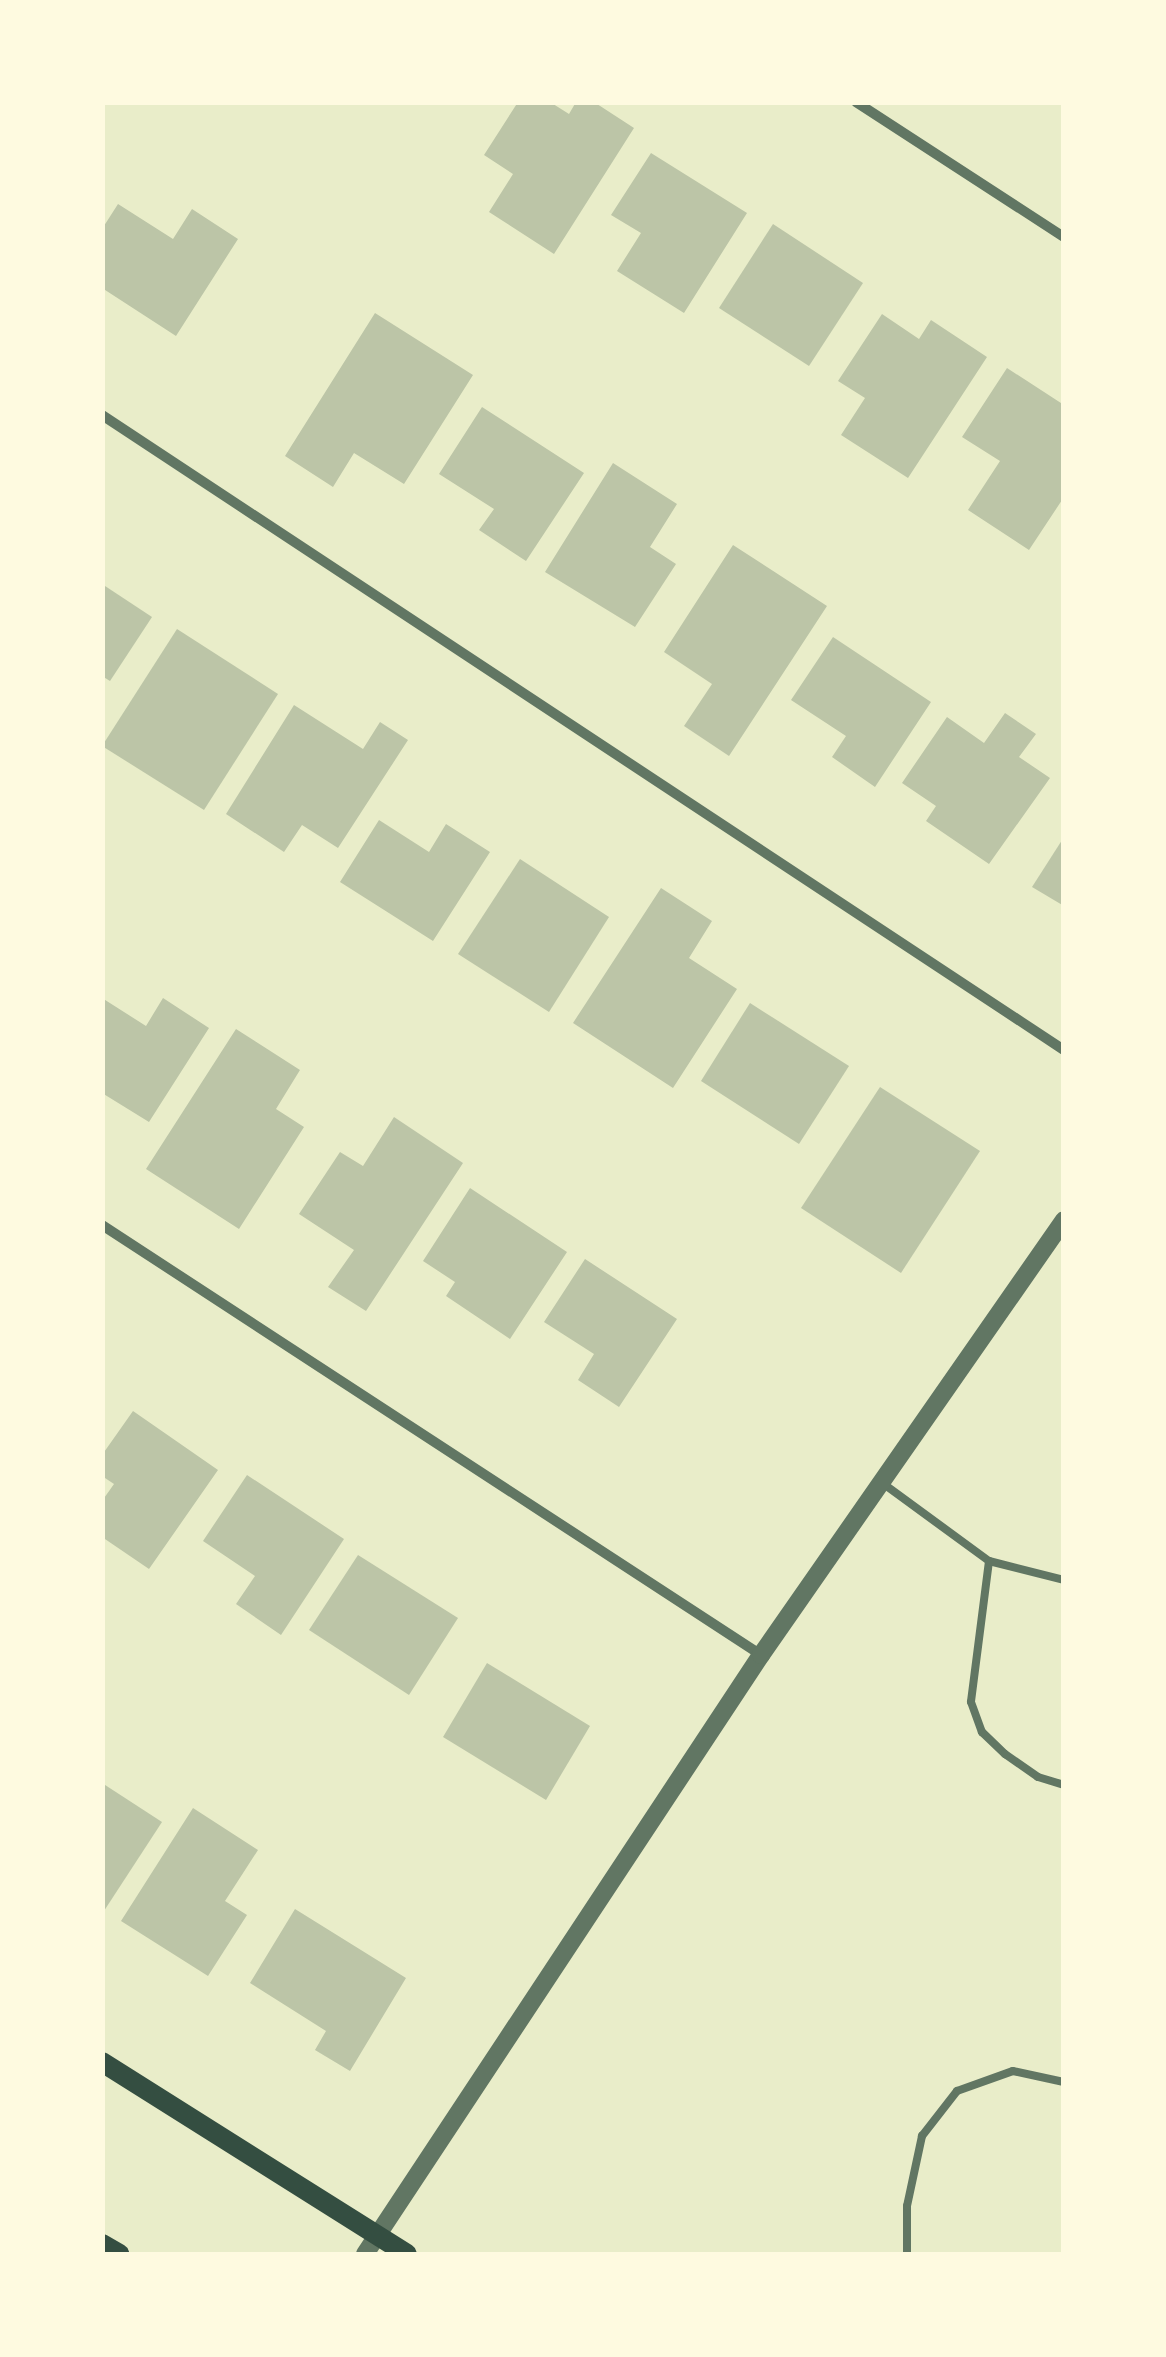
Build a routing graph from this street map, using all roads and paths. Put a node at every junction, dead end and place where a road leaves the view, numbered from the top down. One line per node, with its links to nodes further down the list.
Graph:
1 (856, 102): 2 (street)
2 (1064, 236)
3 (102, 415): 4 (street)
4 (1064, 1050)
5 (1064, 1220): 7 (street)
6 (102, 1225): 10 (street)
7 (882, 1482): 8 (lane); 10 (street)
8 (989, 1561): 9 (lane); 11 (lane)
9 (1064, 1580)
10 (761, 1655): 14 (street)
11 (1064, 1786)
12 (102, 2062): 14 (main road)
13 (1064, 2082): 19 (lane)
14 (378, 2236): 17 (street); 18 (main road)
15 (102, 2244): 16 (main road)
16 (119, 2254)
17 (366, 2254)
18 (406, 2254)
19 (907, 2254)

